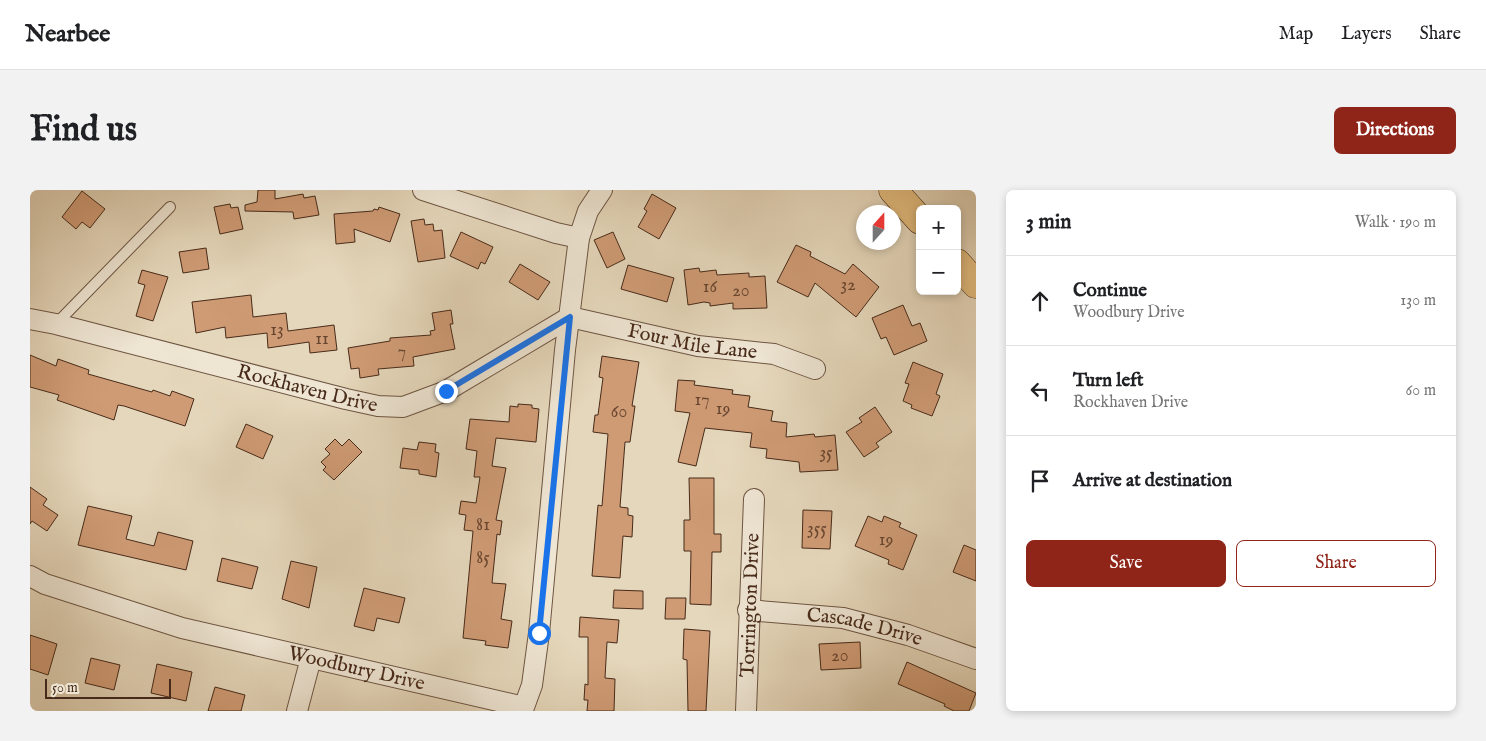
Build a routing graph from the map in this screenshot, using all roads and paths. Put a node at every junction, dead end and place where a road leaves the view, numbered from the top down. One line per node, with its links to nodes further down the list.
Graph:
1 (423, 190): 6 (street)
2 (602, 190): 6 (street, Woodbury Drive)
3 (893, 190): 5 (main road)
4 (170, 207): 11 (lane)
5 (916, 216)
6 (579, 238): 9 (street, Woodbury Drive)
7 (961, 268): 8 (main road)
8 (976, 284)
9 (570, 317): 11 (street, Rockhaven Drive); 12 (street, Four Mile Lane); 16 (street, Woodbury Drive)
10 (30, 319): 11 (street, Rockhaven Drive)
11 (56, 324)
12 (815, 369)
13 (754, 499): 15 (street, Torrington Drive)
14 (30, 576): 16 (street, Woodbury Drive)
15 (748, 610): 17 (street, Cascade Drive); 19 (street, Torrington Drive)
16 (311, 658): 18 (street)
17 (976, 659)
18 (297, 711)
19 (746, 711)

